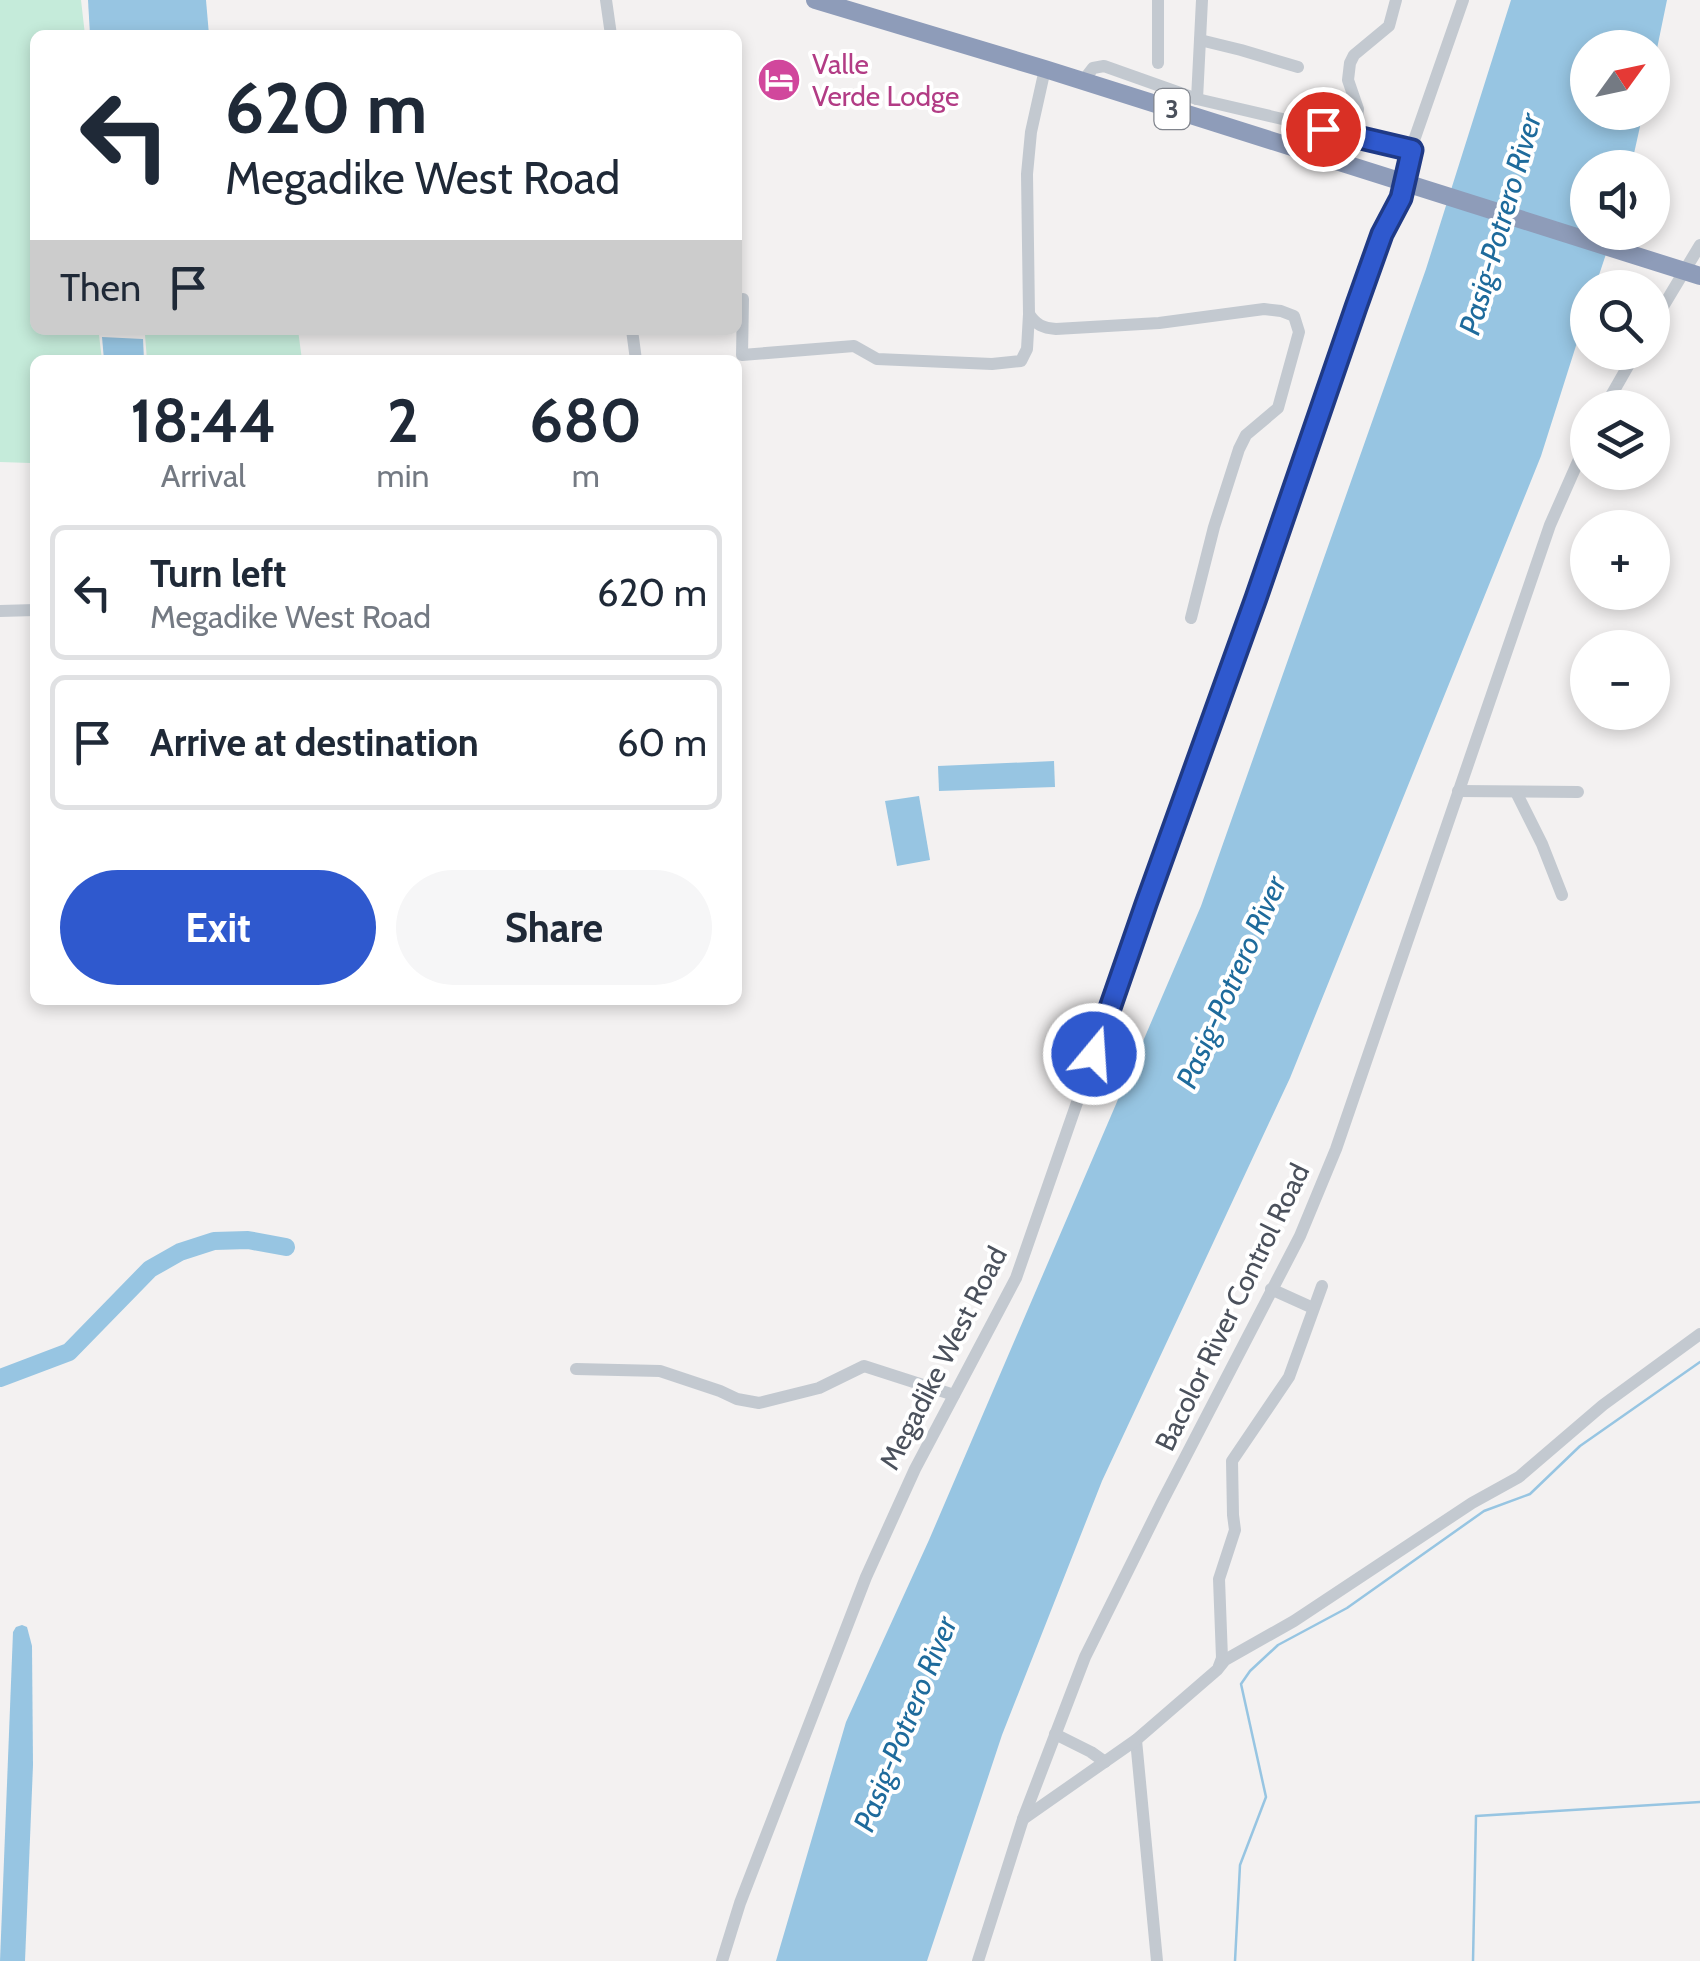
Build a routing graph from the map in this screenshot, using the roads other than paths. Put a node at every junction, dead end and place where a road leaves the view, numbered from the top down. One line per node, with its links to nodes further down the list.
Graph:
1 (606, 0): 7 (street)
2 (816, 0): 11 (highway, 3)
3 (1158, 0): 9 (street)
4 (1202, 0): 8 (street)
5 (1396, 0): 14 (street)
6 (1463, 0): 15 (street, Megadike West Road)
7 (610, 30)
8 (1200, 40): 10 (street); 13 (street)
9 (1158, 63)
10 (1298, 67)
11 (1044, 69): 12 (highway, 3); 20 (street)
12 (1083, 81): 13 (street); 17 (highway, 3)
13 (1197, 98): 14 (street)
14 (1355, 136): 15 (street)
15 (1412, 150): 34 (street, Megadike West Road)
16 (1700, 245): 17 (street)
17 (1693, 274): 19 (street)
18 (743, 299): 20 (street)
19 (1670, 303)
20 (1029, 314): 24 (street)
21 (1570, 480): 25 (street, Bacolor River Control Road)
22 (30, 610): 23 (street)
23 (0, 611)
24 (1191, 618)
25 (1458, 791): 26 (street); 30 (street, Bacolor River Control Road)
26 (1516, 792): 27 (street); 28 (street)
27 (1578, 792)
28 (1562, 895)
29 (1322, 1286): 31 (street)
30 (1271, 1289): 31 (street); 36 (street, Bacolor River Control Road)
31 (1313, 1308): 35 (street)
32 (1700, 1334): 35 (street)
33 (576, 1369): 34 (street)
34 (954, 1395): 40 (street, Megadike West Road)
35 (1218, 1670): 37 (street)
36 (1054, 1734): 38 (street); 39 (street, Bacolor River Control Road)
37 (1136, 1740): 38 (street); 42 (street)
38 (1105, 1762): 39 (street)
39 (1023, 1819): 41 (street, Bacolor River Control Road)
40 (722, 1961)
41 (978, 1961)
42 (1157, 1961)

